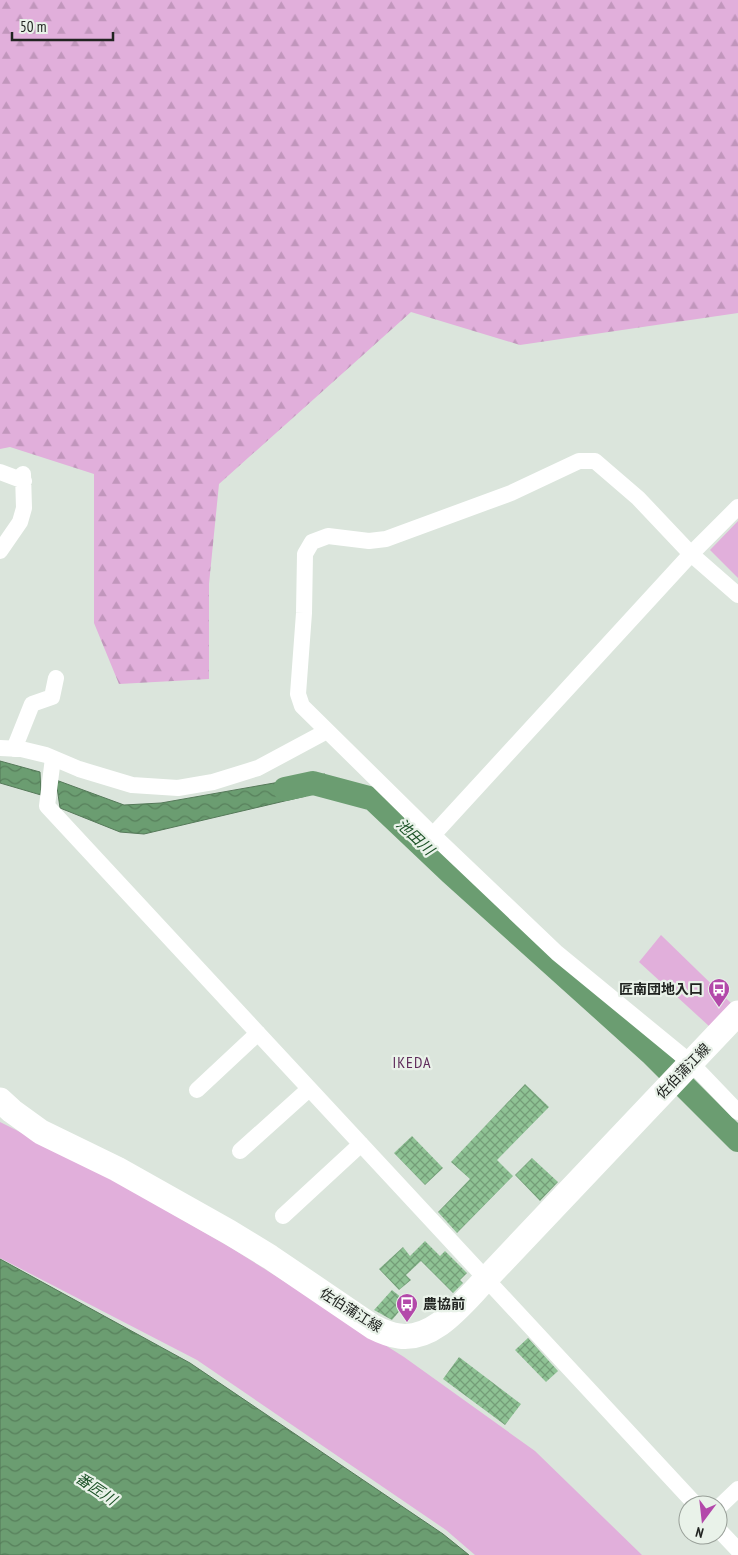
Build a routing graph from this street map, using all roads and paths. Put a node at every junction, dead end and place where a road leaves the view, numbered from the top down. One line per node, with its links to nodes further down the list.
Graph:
1 (0, 472): 3 (street)
2 (738, 507): 4 (street)
3 (0, 551)
4 (691, 554): 5 (street); 7 (street); 10 (street)
5 (738, 595)
6 (56, 678): 8 (street)
7 (326, 731): 9 (street); 10 (street)
8 (7, 748): 9 (street)
9 (53, 759): 12 (street)
10 (433, 835): 13 (street)
11 (738, 1013): 13 (main road, 佐伯蒲江線)
12 (258, 1033): 14 (street); 15 (street)
13 (687, 1067): 17 (street); 21 (main road, 佐伯蒲江線)
14 (309, 1089): 18 (street); 19 (street)
15 (197, 1090)
16 (0, 1100): 21 (main road, 佐伯蒲江線)
17 (738, 1112)
18 (361, 1144): 20 (street); 21 (street)
19 (240, 1152)
20 (283, 1216)
21 (486, 1279): 23 (street)
22 (738, 1489): 24 (street)
23 (687, 1495)
24 (728, 1498)
25 (728, 1540): 26 (street)
26 (738, 1550)

